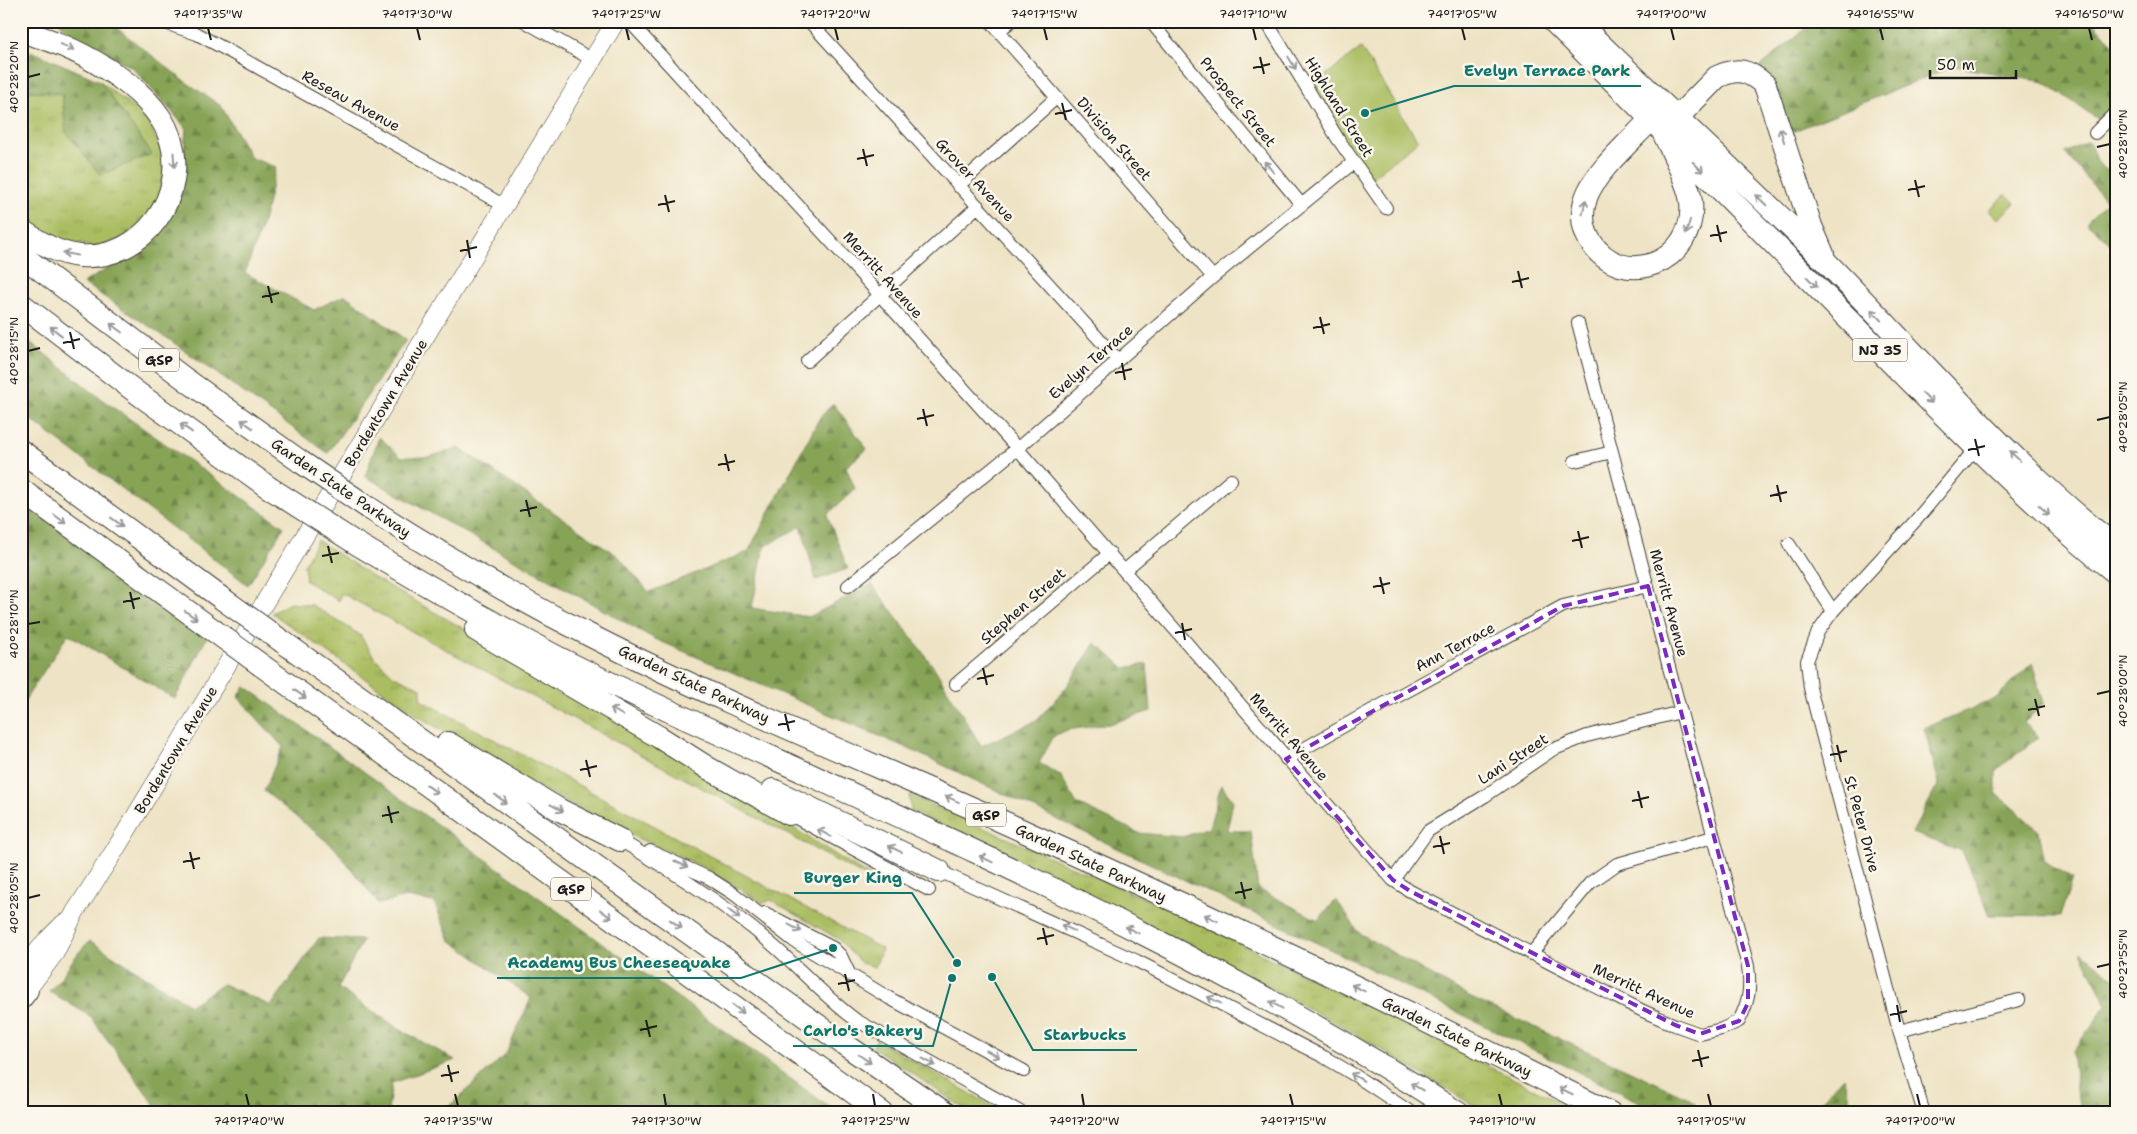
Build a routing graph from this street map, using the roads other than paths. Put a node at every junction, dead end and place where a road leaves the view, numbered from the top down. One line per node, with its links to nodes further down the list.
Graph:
1 (159, 21): 12 (street, Reseau Avenue)
2 (524, 21): 15 (street)
3 (616, 21): 15 (street, Bordentown Avenue)
4 (629, 21): 30 (street, Merritt Avenue)
5 (809, 21): 21 (street, Grover Avenue)
6 (990, 21): 13 (street, Division Street)
7 (1011, 21): 13 (street)
8 (1150, 21): 22 (street, Prospect Street, one-way to 8)
9 (1266, 21): 20 (street, Highland Street, one-way to 20)
10 (1553, 21): 18 (highway, NJ 35)
11 (1576, 21): 18 (highway, NJ 35)
12 (179, 24): 23 (street, Reseau Avenue)
13 (999, 31): 16 (street, Division Street)
14 (21, 32): 26 (highway, one-way to 26)
15 (593, 60): 23 (street, Bordentown Avenue)
16 (1056, 98): 21 (street); 29 (street, Division Street)
17 (2116, 112): 19 (street)
18 (1664, 118): 18 (highway, one-way to 18); 28 (highway, NJ 35, one-way to 18); 28 (highway, one-way to 18); 36 (highway, NJ 35, one-way to 36)
19 (2094, 133)
20 (1354, 162): 22 (street, Evelyn Terrace); 25 (street, Highland Street)
21 (958, 186): 24 (street, Grover Avenue)
22 (1301, 204): 29 (street, Evelyn Terrace)
23 (505, 206): 62 (street, Bordentown Avenue)
24 (978, 206): 30 (street); 34 (street, Grover Avenue)
25 (1386, 208)
26 (21, 230)
27 (21, 255): 71 (highway, Garden State Parkway / GSP, one-way to 27, bridge)
28 (1827, 264): 44 (highway, NJ 35, one-way to 28)
29 (1213, 277): 34 (street, Evelyn Terrace)
30 (879, 294): 33 (street); 35 (street, Merritt Avenue)
31 (21, 304): 42 (highway, GSP, one-way to 31, bridge)
32 (1578, 323): 38 (street, Merritt Avenue)
33 (807, 360)
34 (1118, 360): 35 (street, Evelyn Terrace)
35 (1018, 448): 45 (street, Merritt Avenue); 48 (street, Evelyn Terrace)
36 (1976, 448): 47 (highway, NJ 35, one-way to 47); 50 (street, St Peter Drive)
37 (21, 451): 52 (highway, GSP, one-way to 52, bridge)
38 (1612, 452): 39 (street); 49 (street, Merritt Avenue)
39 (1576, 461)
40 (1231, 480): 46 (street)
41 (21, 490): 66 (highway, GSP, one-way to 66, bridge)
42 (354, 542): 54 (highway, one-way to 42); 70 (highway, GSP, one-way to 42)
43 (1788, 544): 50 (street)
44 (2116, 547)
45 (1110, 553): 46 (street, Merritt Avenue); 51 (street, Stephen Street)
46 (1125, 570): 55 (street, Merritt Avenue)
47 (2116, 573)
48 (848, 586)
49 (1648, 586): 53 (street, Merritt Avenue); 55 (street, Ann Terrace)
50 (1832, 611): 64 (street, St Peter Drive)
51 (956, 684)
52 (348, 689): 58 (highway, one-way to 58); 67 (highway, GSP, one-way to 67)
53 (1680, 712): 57 (street, Merritt Avenue); 60 (street, Lani Street)
54 (659, 737): 56 (highway); 59 (highway, one-way to 54)
55 (1286, 759): 60 (street, Merritt Avenue)
56 (789, 814): 59 (street, one-way to 56)
57 (1713, 837): 61 (street); 61 (street, Merritt Avenue)
58 (620, 840): 65 (street, one-way to 65); 68 (street, one-way to 68)
59 (934, 880): 69 (street, one-way to 59)
60 (1392, 880): 61 (street, Merritt Avenue)
61 (1531, 954)
62 (23, 988)
63 (2019, 1000): 64 (street)
64 (1899, 1031): 72 (street, St Peter Drive)
65 (1024, 1071)
66 (882, 1113)
67 (945, 1113)
68 (1022, 1113)
69 (1412, 1113)
70 (1458, 1113)
71 (1610, 1113)
72 (1924, 1113)

